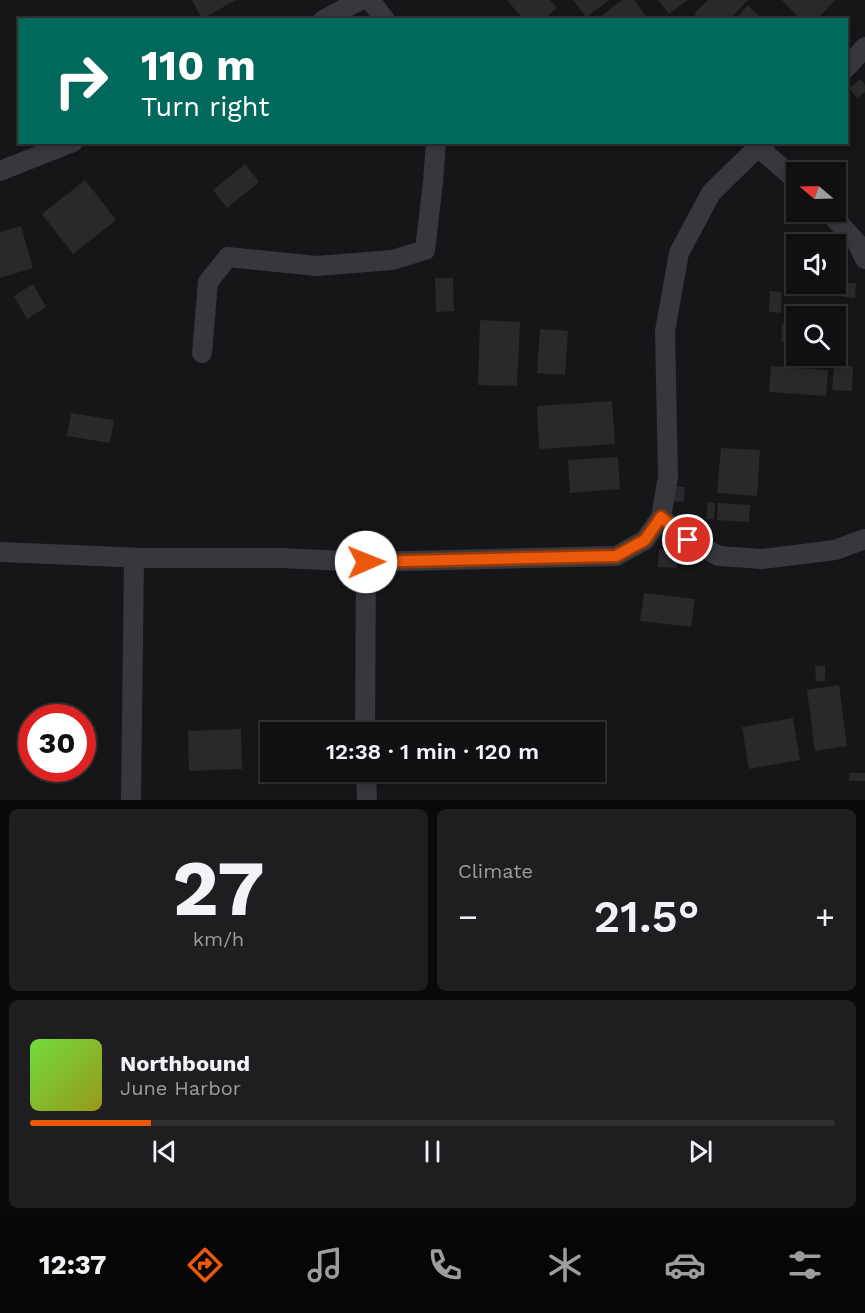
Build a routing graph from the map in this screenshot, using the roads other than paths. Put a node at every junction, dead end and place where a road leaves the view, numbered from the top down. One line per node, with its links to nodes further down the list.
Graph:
1 (361, 0): 3 (street)
2 (370, 0): 4 (street)
3 (331, 10)
4 (384, 18)
5 (865, 47): 6 (street)
6 (848, 66)
7 (68, 144): 11 (street)
8 (436, 144): 14 (street)
9 (762, 145): 10 (street); 15 (street)
10 (786, 170)
11 (0, 171)
12 (838, 222): 13 (street)
13 (865, 259)
14 (201, 353)
15 (661, 517): 16 (street); 19 (street)
16 (865, 539)
17 (0, 552): 18 (street)
18 (134, 558): 19 (street); 22 (street)
19 (366, 562): 20 (street)
20 (365, 722)
21 (366, 782): 23 (street)
22 (131, 800)
23 (367, 800)

